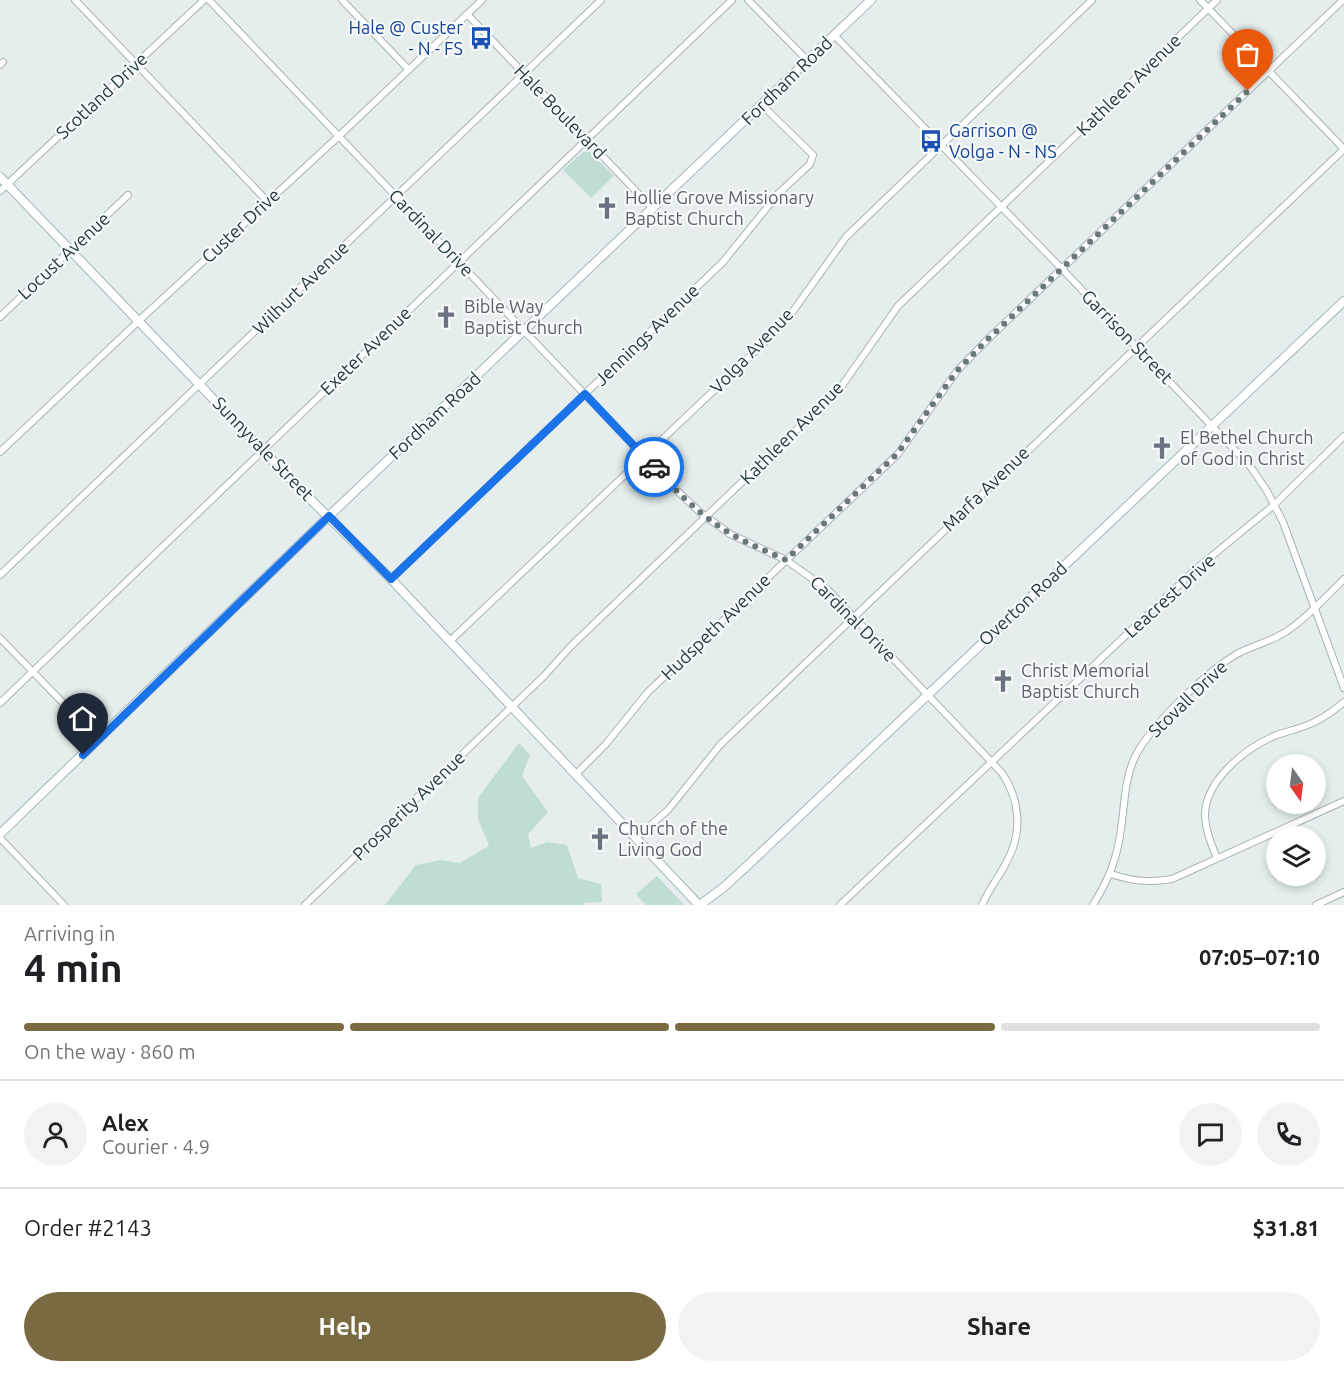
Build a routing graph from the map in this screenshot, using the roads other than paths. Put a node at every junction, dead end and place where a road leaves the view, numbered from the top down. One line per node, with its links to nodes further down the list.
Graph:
1 (75, 0): 18 (street)
2 (204, 0): 18 (street, Scotland Drive)
3 (209, 0): 23 (street, Cardinal Drive)
4 (482, 0): 15 (street, Custer Drive)
5 (601, 0): 21 (street, Wilhurt Avenue)
6 (732, 0): 24 (street, Exeter Avenue)
7 (748, 0): 17 (street)
8 (871, 0): 16 (street, Fordham Road)
9 (1092, 0): 25 (street, Volga Avenue)
10 (1200, 0): 14 (street)
11 (1217, 0): 14 (street, Kathleen Avenue)
12 (1343, 0): 20 (street, Hudspeth Avenue)
13 (345, 1): 19 (street)
14 (1208, 9): 20 (street); 33 (street, Kathleen Avenue)
15 (467, 14): 19 (street, Custer Drive); 21 (street, Hale Boulevard)
16 (834, 35): 17 (street, Fordham Road); 25 (street, Garrison Street)
17 (808, 61): 22 (street, Fordham Road)
18 (136, 64): 28 (street, Scotland Drive); 32 (street)
19 (408, 69): 23 (street, Custer Drive)
20 (1269, 72): 26 (street); 37 (street, Hudspeth Avenue)
21 (524, 74): 24 (street, Hale Boulevard); 31 (street, Wilhurt Avenue)
22 (762, 105): 34 (street, Fordham Road); 44 (street, Jennings Avenue)
23 (339, 136): 31 (street, Cardinal Drive); 32 (street, Custer Drive)
24 (587, 140): 34 (street, Hale Boulevard); 36 (street, Exeter Avenue)
25 (941, 145): 33 (street, Garrison Street); 49 (street, Volga Avenue)
26 (1344, 149): 42 (street, Marfa Avenue)
27 (0, 177): 28 (street, Sunnyvale Street)
28 (7, 184): 29 (street, Scotland Drive); 35 (street, Sunnyvale Street)
29 (0, 191)
30 (128, 195): 35 (street, Locust Avenue)
31 (396, 196): 36 (street, Cardinal Drive); 43 (street, Wilhurt Avenue)
32 (268, 202): 40 (street, Custer Drive)
33 (1001, 207): 37 (street, Garrison Street); 52 (street, Kathleen Avenue)
34 (653, 209): 41 (street, Fordham Road)
35 (70, 250): 39 (street, Locust Avenue); 40 (street, Sunnyvale Street)
36 (459, 262): 41 (street, Cardinal Drive); 47 (street, Exeter Avenue)
37 (1062, 269): 42 (street, Garrison Street); 53 (street, Hudspeth Avenue)
38 (1344, 301): 45 (street, Overton Road)
39 (0, 317)
40 (139, 321): 43 (street, Sunnyvale Street); 48 (street, Custer Drive)
41 (525, 331): 44 (street, Cardinal Drive); 51 (street, Fordham Road)
42 (1136, 346): 45 (street, Garrison Street); 58 (street, Marfa Avenue)
43 (200, 385): 47 (street, Sunnyvale Street); 54 (street, Wilhurt Avenue)
44 (585, 394): 49 (street, Cardinal Drive); 55 (street, Jennings Avenue)
45 (1212, 426): 50 (street, Garrison Street); 63 (street, Overton Road)
46 (1344, 436): 50 (street, Leacrest Drive)
47 (263, 450): 51 (street, Sunnyvale Street); 61 (street, Exeter Avenue)
48 (0, 452)
49 (644, 457): 52 (street, Cardinal Drive); 60 (street, Volga Avenue)
50 (1274, 505): 57 (street, Garrison Street); 68 (street, Leacrest Drive)
51 (329, 516): 55 (street, Sunnyvale Street); 67 (street, Fordham Road)
52 (706, 517): 53 (street, Cardinal Drive); 66 (street, Kathleen Avenue)
53 (786, 560): 58 (street, Cardinal Drive); 69 (street, Hudspeth Avenue)
54 (0, 575)
55 (391, 579): 60 (street, Sunnyvale Street)
56 (1344, 579): 57 (street, Stovall Drive)
57 (1314, 608): 62 (street, Garrison Street); 74 (street, Stovall Drive)
58 (853, 616): 63 (street, Cardinal Drive); 72 (street, Marfa Avenue)
59 (0, 638): 61 (street)
60 (450, 641): 66 (street, Sunnyvale Street)
61 (32, 672): 65 (street, Exeter Avenue); 67 (street)
62 (1344, 688)
63 (928, 695): 68 (street, Cardinal Drive); 78 (street, Overton Road)
64 (1344, 702): 73 (street)
65 (0, 703)
66 (512, 707): 69 (street, Sunnyvale Street); 77 (street, Prosperity Avenue)
67 (99, 740): 71 (street, Fordham Road)
68 (992, 763): 79 (street, Leacrest Drive); 80 (street, Cardinal Drive)
69 (576, 774): 72 (street, Sunnyvale Street)
70 (1344, 801): 73 (street)
71 (0, 836): 76 (street)
72 (636, 838): 78 (street, Sunnyvale Street)
73 (1216, 858): 74 (street)
74 (1111, 874): 81 (street, Stovall Drive)
75 (1344, 892): 82 (street)
76 (64, 905)
77 (305, 905)
78 (699, 905)
79 (840, 905)
80 (982, 905)
81 (1093, 905)
82 (1316, 905)

